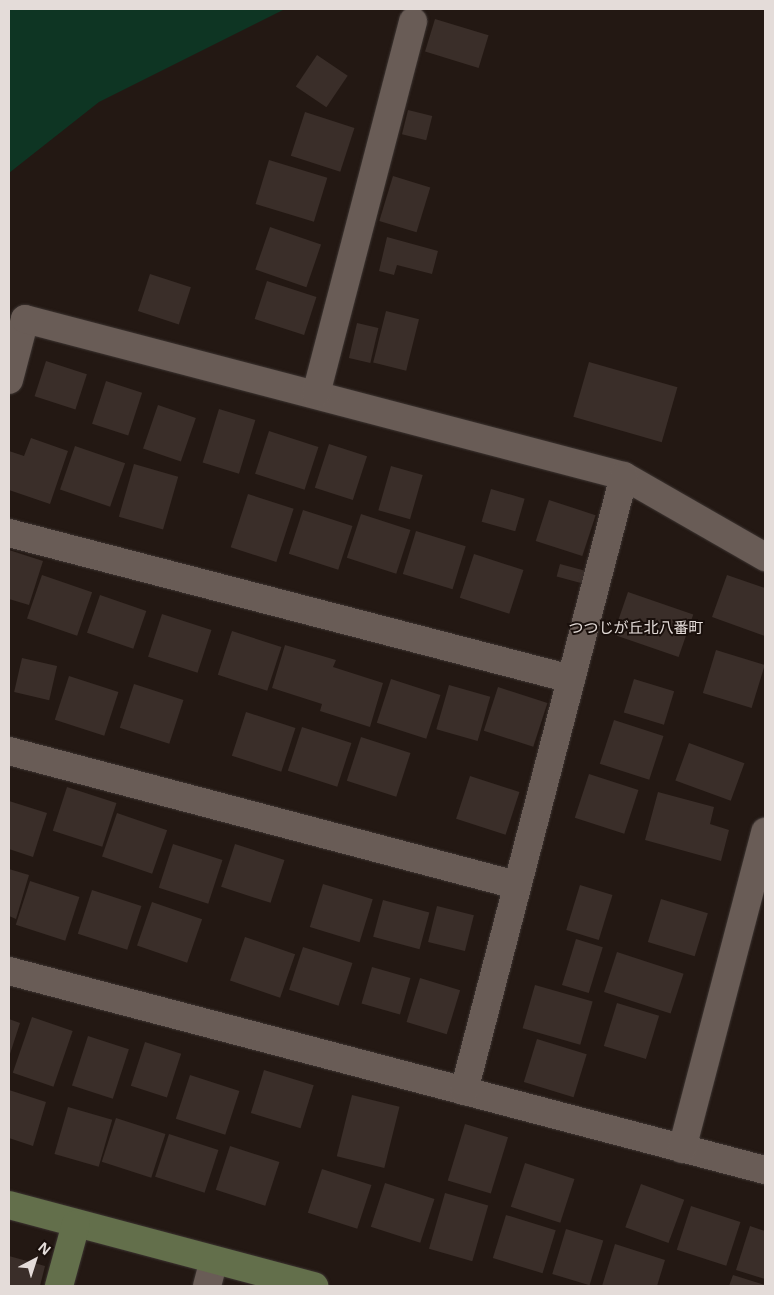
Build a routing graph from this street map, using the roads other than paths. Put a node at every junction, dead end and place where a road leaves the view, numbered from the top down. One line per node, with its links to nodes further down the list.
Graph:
1 (413, 21): 3 (street)
2 (9, 380): 3 (street)
3 (316, 394): 4 (street)
4 (624, 476): 6 (street); 7 (street)
5 (9, 533): 7 (street)
6 (765, 557)
7 (571, 679): 10 (street)
8 (9, 751): 10 (street)
9 (765, 832): 13 (street)
10 (516, 885): 12 (street)
11 (9, 971): 12 (street)
12 (464, 1090): 13 (street)
13 (682, 1149): 14 (street)
14 (765, 1170)
15 (9, 1205): 16 (street)
16 (76, 1224): 17 (street); 18 (street)
17 (214, 1260): 19 (street); 20 (street)
18 (59, 1286)
19 (207, 1286)
20 (314, 1286)

